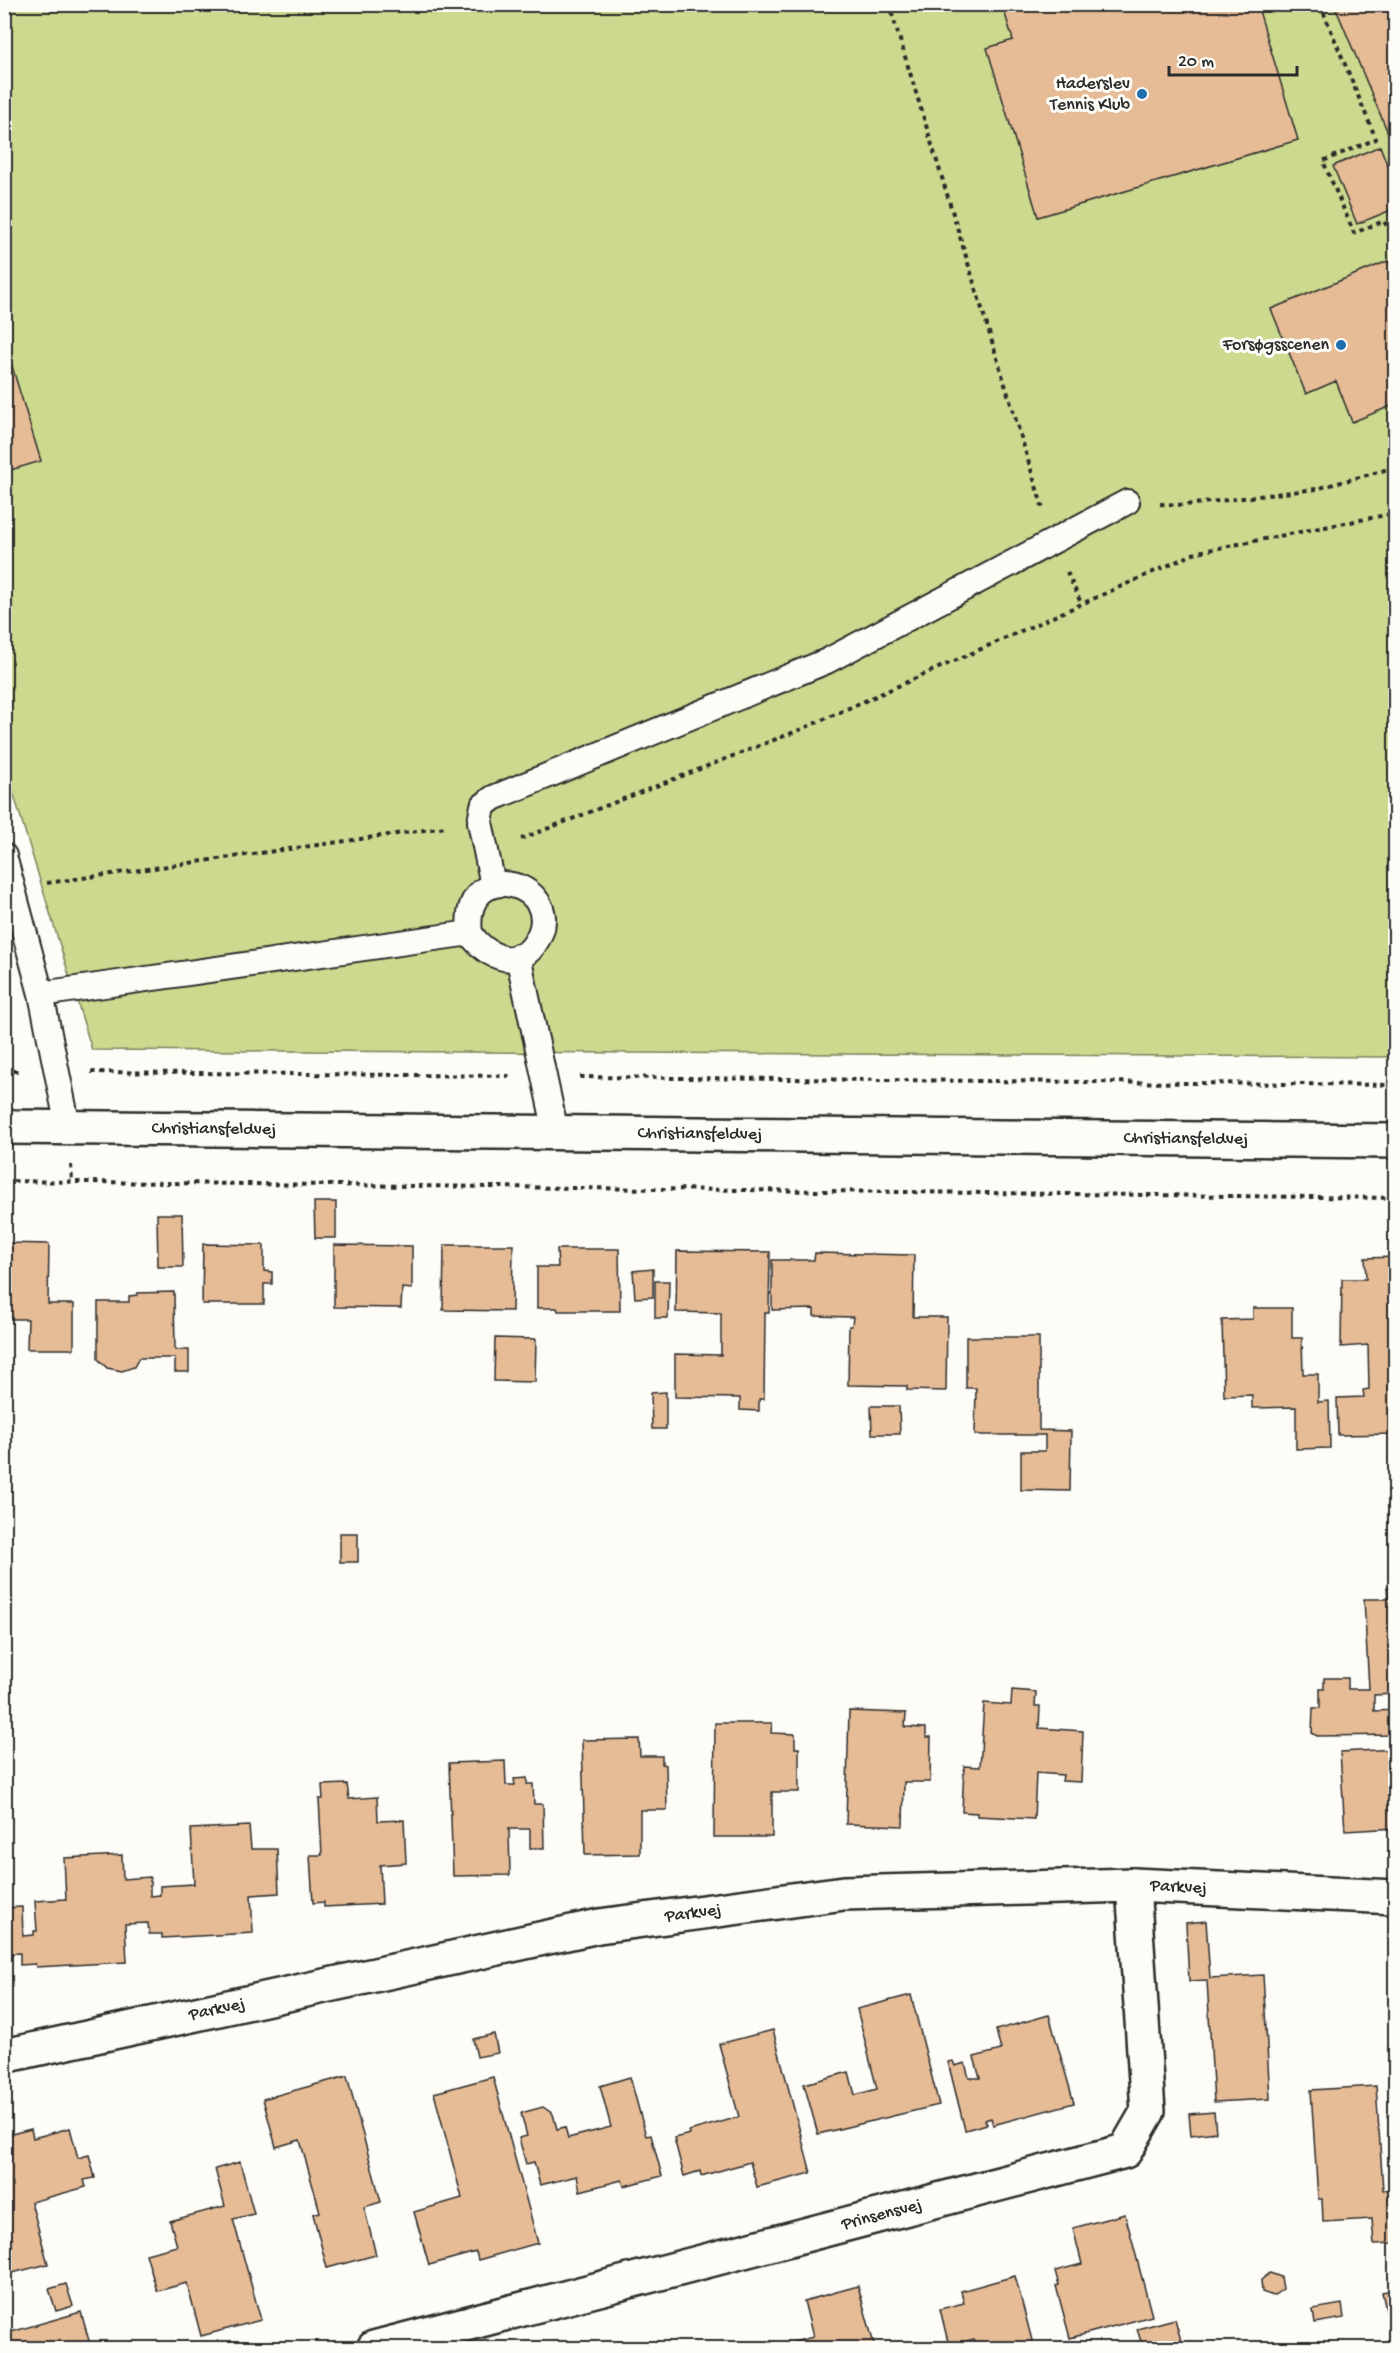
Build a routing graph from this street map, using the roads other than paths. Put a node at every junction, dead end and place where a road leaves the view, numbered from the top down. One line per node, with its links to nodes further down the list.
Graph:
1 (1127, 502): 3 (lane)
2 (4, 856): 6 (lane)
3 (493, 885): 4 (lane); 5 (lane)
4 (470, 933): 5 (lane); 6 (lane)
5 (518, 956): 9 (lane)
6 (41, 994): 8 (lane)
7 (4, 1127): 8 (street, Christiansfeldvej)
8 (68, 1127): 9 (street, Christiansfeldvej)
9 (556, 1132): 10 (street, Christiansfeldvej)
10 (1395, 1141)
11 (1133, 1885): 12 (street, Parkvej); 13 (street, Parkvej); 14 (street, Prinsensvej)
12 (1395, 1897)
13 (4, 2056)
14 (374, 2349)

